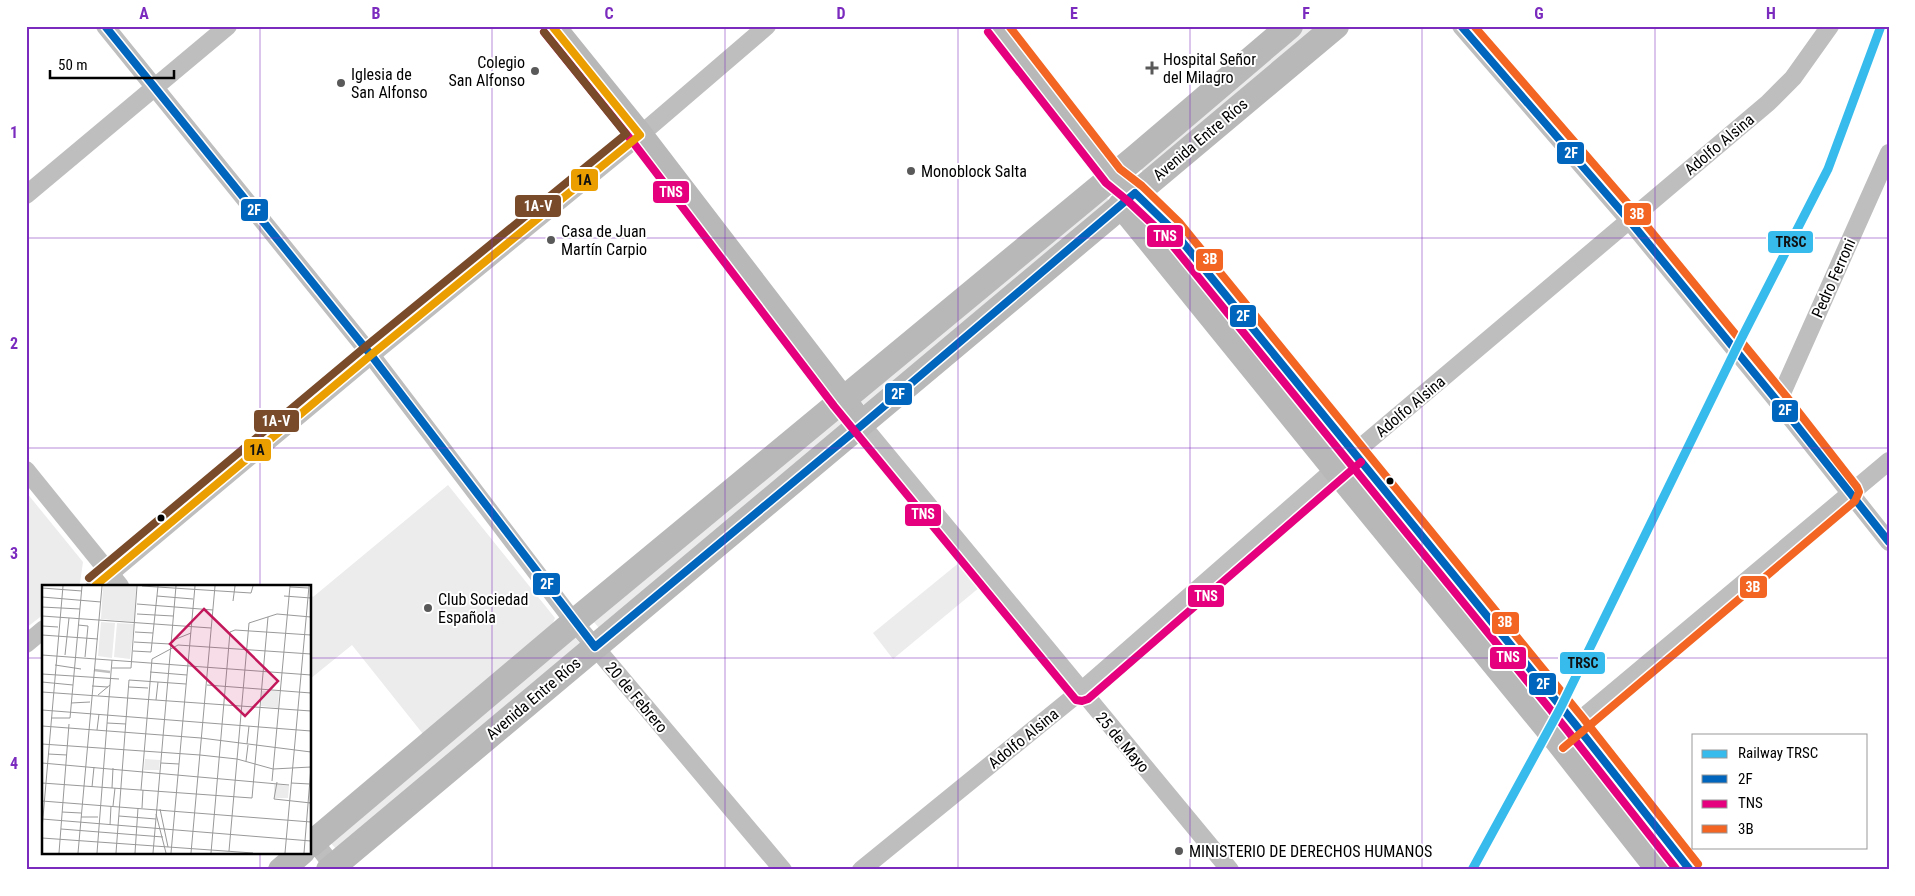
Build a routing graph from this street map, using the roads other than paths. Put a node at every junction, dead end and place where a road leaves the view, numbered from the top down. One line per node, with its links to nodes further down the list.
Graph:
1 (105, 26): 10 (street, 20 de Febrero)
2 (228, 26): 10 (street)
3 (552, 26): 11 (main road, 25 de Mayo)
4 (767, 26): 11 (street)
5 (996, 26): 13 (main road)
6 (1290, 26): 13 (main road, Avenida Entre Ríos)
7 (1336, 26): 15 (main road, Avenida Entre Ríos)
8 (1461, 26): 16 (street)
9 (1830, 26): 16 (street, Adolfo Alsina)
10 (155, 87): 14 (street); 17 (street, 20 de Febrero)
11 (640, 135): 17 (street); 18 (main road, 25 de Mayo)
12 (1889, 153): 19 (street, Pedro Ferroni)
13 (1113, 176): 15 (main road); 18 (main road, Avenida Entre Ríos)
14 (26, 195)
15 (1128, 199): 20 (main road, Avenida Entre Ríos); 22 (main road)
16 (1629, 220): 19 (street); 22 (street, Adolfo Alsina)
17 (371, 355): 26 (street); 28 (street, 20 de Febrero)
18 (842, 400): 20 (main road, 25 de Mayo); 28 (main road, Avenida Entre Ríos)
19 (1778, 402): 24 (street)
20 (862, 424): 31 (main road, Avenida Entre Ríos); 32 (street, 25 de Mayo)
21 (1889, 461): 24 (street)
22 (1344, 462): 32 (street, Adolfo Alsina); 33 (main road)
23 (26, 470): 26 (street)
24 (1849, 493): 25 (street); 33 (street)
25 (1889, 542)
26 (115, 580): 27 (street)
27 (98, 585)
28 (574, 622): 31 (street, 20 de Febrero); 34 (main road, Avenida Entre Ríos)
29 (42, 631): 30 (street)
30 (26, 644)
31 (595, 646): 37 (main road, Avenida Entre Ríos); 39 (street, 20 de Febrero)
32 (1081, 691): 40 (street, Adolfo Alsina); 41 (street, 25 de Mayo)
33 (1566, 732): 42 (main road); 43 (main road)
34 (311, 842)
35 (311, 846): 37 (street)
36 (298, 854): 38 (main road, Avenida Entre Ríos)
37 (332, 869)
38 (281, 870)
39 (782, 870)
40 (861, 870)
41 (1230, 870)
42 (1659, 870)
43 (1690, 870)

